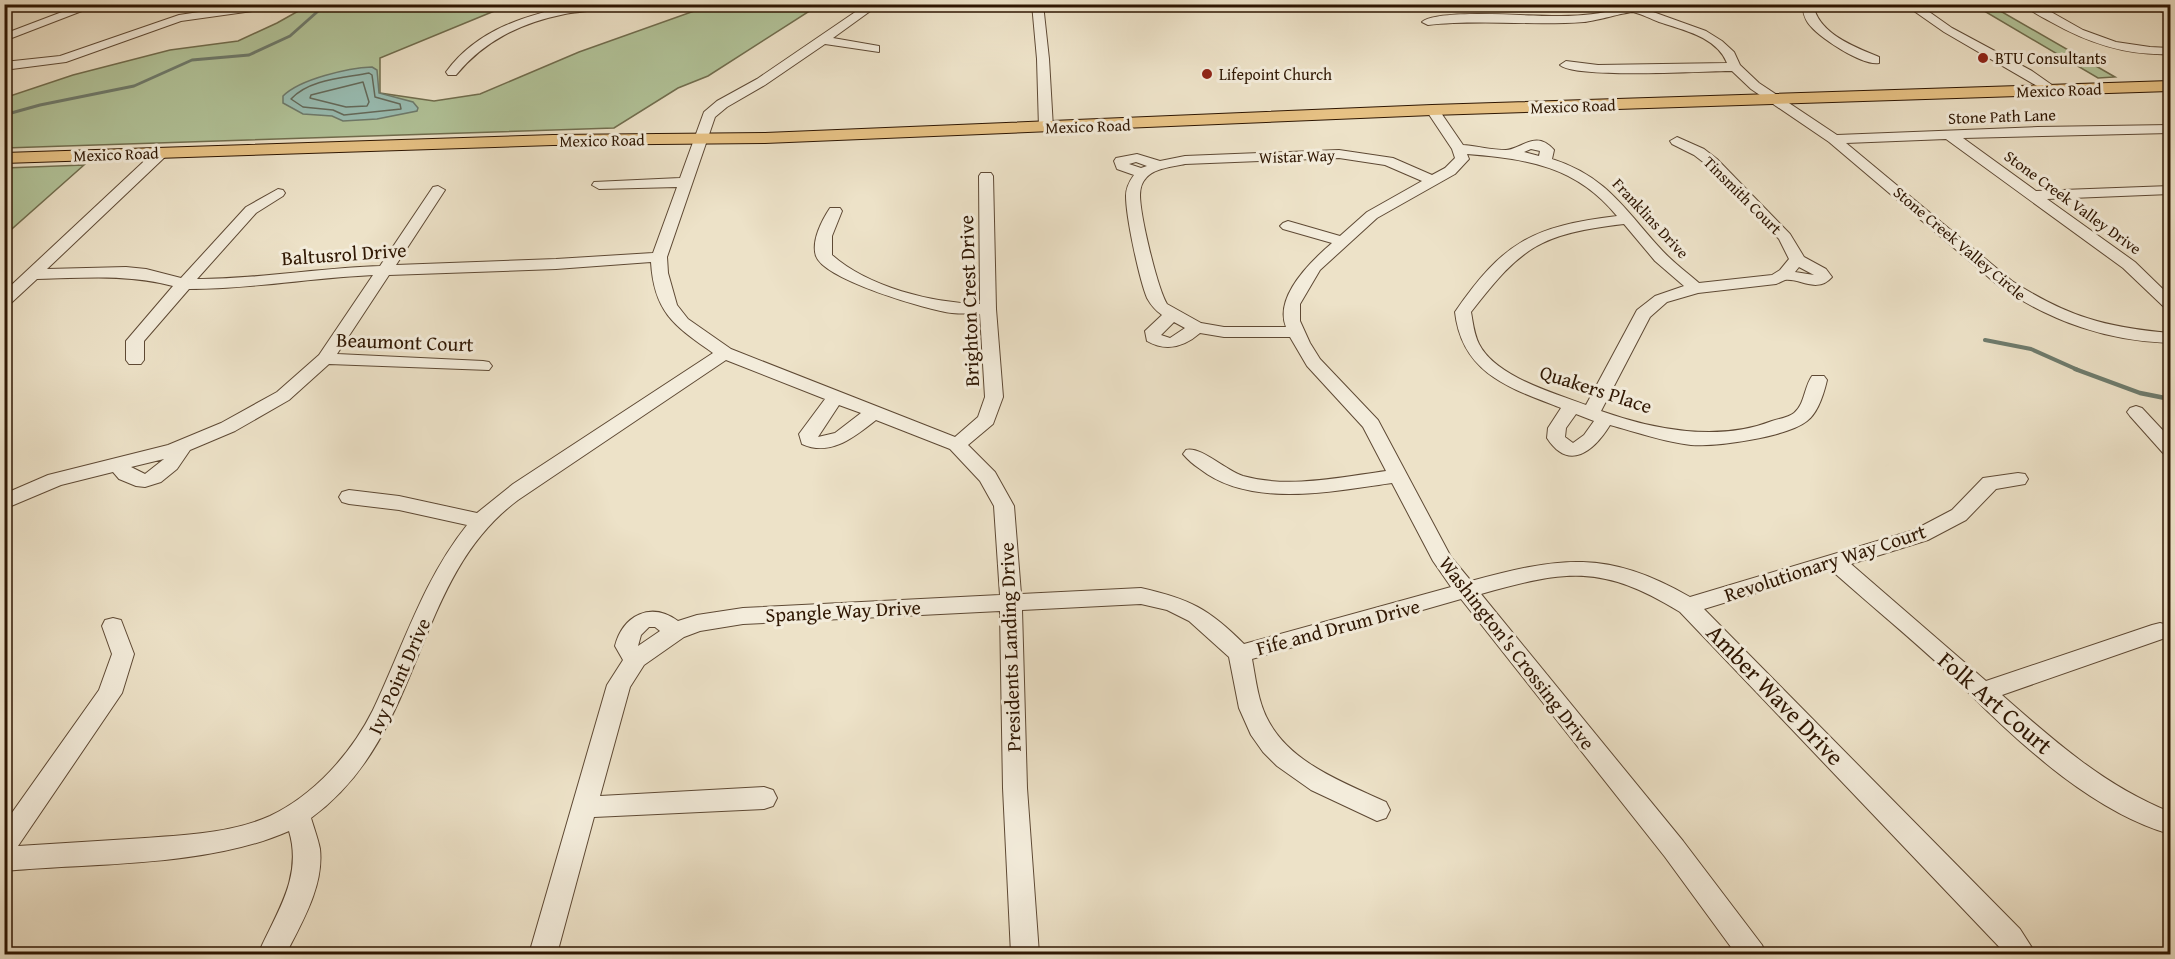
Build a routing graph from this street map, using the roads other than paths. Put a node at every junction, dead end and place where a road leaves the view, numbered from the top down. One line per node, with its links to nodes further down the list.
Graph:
1 (95, 4): 16 (street)
2 (280, 4): 22 (street)
3 (605, 4): 12 (street)
4 (875, 4): 17 (street, Presidents Landing Drive)
5 (1037, 4): 29 (street)
6 (1620, 4): 11 (street, Stone Creek Valley Circle)
7 (1807, 4): 20 (street)
8 (1910, 4): 26 (street)
9 (2028, 4): 19 (street)
10 (2142, 4): 13 (street)
11 (1639, 7): 15 (street); 23 (street, Stone Creek Valley Circle)
12 (577, 8): 14 (street); 24 (street)
13 (2170, 11)
14 (584, 19)
15 (1428, 22)
16 (4, 38)
17 (825, 40): 18 (street); 32 (street, Presidents Landing Drive)
18 (874, 49)
19 (2170, 51)
20 (1875, 60)
21 (1566, 65): 23 (street)
22 (4, 66)
23 (1735, 67): 27 (street, Stone Creek Valley Circle)
24 (452, 72)
25 (2170, 86): 26 (main road, Mexico Road)
26 (2053, 90): 27 (main road, Mexico Road)
27 (1772, 99): 28 (main road, Mexico Road); 33 (street, Stone Creek Valley Circle)
28 (1432, 110): 29 (main road, Mexico Road); 35 (street)
29 (1046, 128): 32 (main road, Mexico Road)
30 (2170, 129): 31 (street, Stone Path Lane)
31 (1950, 135): 33 (street, Stone Path Lane); 47 (street, Stone Creek Valley Drive)
32 (700, 139): 36 (main road, Mexico Road); 42 (street, Presidents Landing Drive)
33 (1834, 139): 65 (street, Stone Creek Valley Circle)
34 (1677, 141): 53 (street, Tinsmith Court)
35 (1460, 149): 41 (street, Washington's Crossing Drive); 49 (street, Franklins Drive)
36 (161, 153): 37 (main road, Mexico Road); 55 (street)
37 (4, 158)
38 (1159, 165): 39 (street, Wistar Way); 39 (street, Wistar Way); 41 (street, Wistar Way)
39 (1142, 173): 62 (street)
40 (986, 176): 61 (street, Brighton Crest Drive)
41 (1432, 180): 51 (street, Washington's Crossing Drive)
42 (686, 182): 43 (street); 52 (street, Presidents Landing Drive)
43 (599, 185)
44 (438, 190): 54 (street)
45 (2170, 190): 47 (street)
46 (278, 193): 57 (street)
47 (2034, 195): 60 (street, Stone Creek Valley Drive)
48 (835, 211): 61 (street)
49 (1627, 219): 58 (street, Franklins Drive); 72 (street, Quakers Place)
50 (1288, 226): 51 (street)
51 (1341, 242): 64 (street, Washington's Crossing Drive)
52 (659, 257): 54 (street, Baltusrol Drive); 66 (street, Presidents Landing Drive)
53 (1797, 260): 56 (street); 56 (street, Tinsmith Court)
54 (384, 272): 57 (street, Baltusrol Drive); 67 (street)
55 (33, 274): 57 (street, Baltusrol Drive); 59 (street)
56 (1784, 274): 58 (street, Tinsmith Court)
57 (184, 284): 68 (street)
58 (1696, 288): 75 (street, Tinsmith Court)
59 (4, 301)
60 (2170, 304)
61 (988, 309): 76 (street, Brighton Crest Drive)
62 (1172, 315): 63 (street); 63 (street)
63 (1196, 327): 64 (street)
64 (1296, 332): 79 (street, Washington's Crossing Drive)
65 (2170, 338)
66 (725, 353): 71 (street, Presidents Landing Drive); 83 (street, Ivy Point Drive)
67 (325, 359): 69 (street, Beaumont Court); 82 (street)
68 (135, 360)
69 (483, 366)
70 (1818, 380): 75 (street, Quakers Place)
71 (836, 397): 73 (street, Presidents Landing Drive); 73 (street)
72 (1571, 407): 75 (street, Quakers Place); 75 (street)
73 (874, 412): 76 (street, Presidents Landing Drive)
74 (2136, 412): 77 (street)
75 (1598, 415)
76 (957, 445): 86 (street, Presidents Landing Drive)
77 (2170, 449)
78 (1193, 454): 79 (street)
79 (1398, 476): 85 (street, Washington's Crossing Drive)
80 (2018, 479): 84 (street, Revolutionary Way Court)
81 (349, 497): 83 (street)
82 (4, 502)
83 (481, 521): 95 (street, Ivy Point Drive)
84 (1835, 561): 87 (street, Revolutionary Way Court); 91 (street, Folk Art Court)
85 (1466, 591): 87 (street, Amber Wave Drive); 90 (street, Fife and Drum Drive); 102 (street, Washington's Crossing Drive)
86 (1011, 601): 90 (street, Fife and Drum Drive); 93 (street, Spangle Way Drive); 101 (street, Presidents Landing Drive)
87 (1688, 606): 103 (street, Amber Wave Drive)
88 (113, 626): 97 (street)
89 (2160, 631): 91 (street)
90 (1240, 654): 94 (street)
91 (1982, 692): 96 (street, Folk Art Court)
92 (764, 798): 93 (street)
93 (586, 807): 100 (street, Spangle Way Drive)
94 (1377, 810)
95 (297, 814): 98 (street, Ivy Point Drive); 99 (street)
96 (2170, 823)
97 (4, 846)
98 (4, 859)
99 (272, 954)
100 (543, 954)
101 (1025, 954)
102 (1752, 954)
103 (2022, 954)

